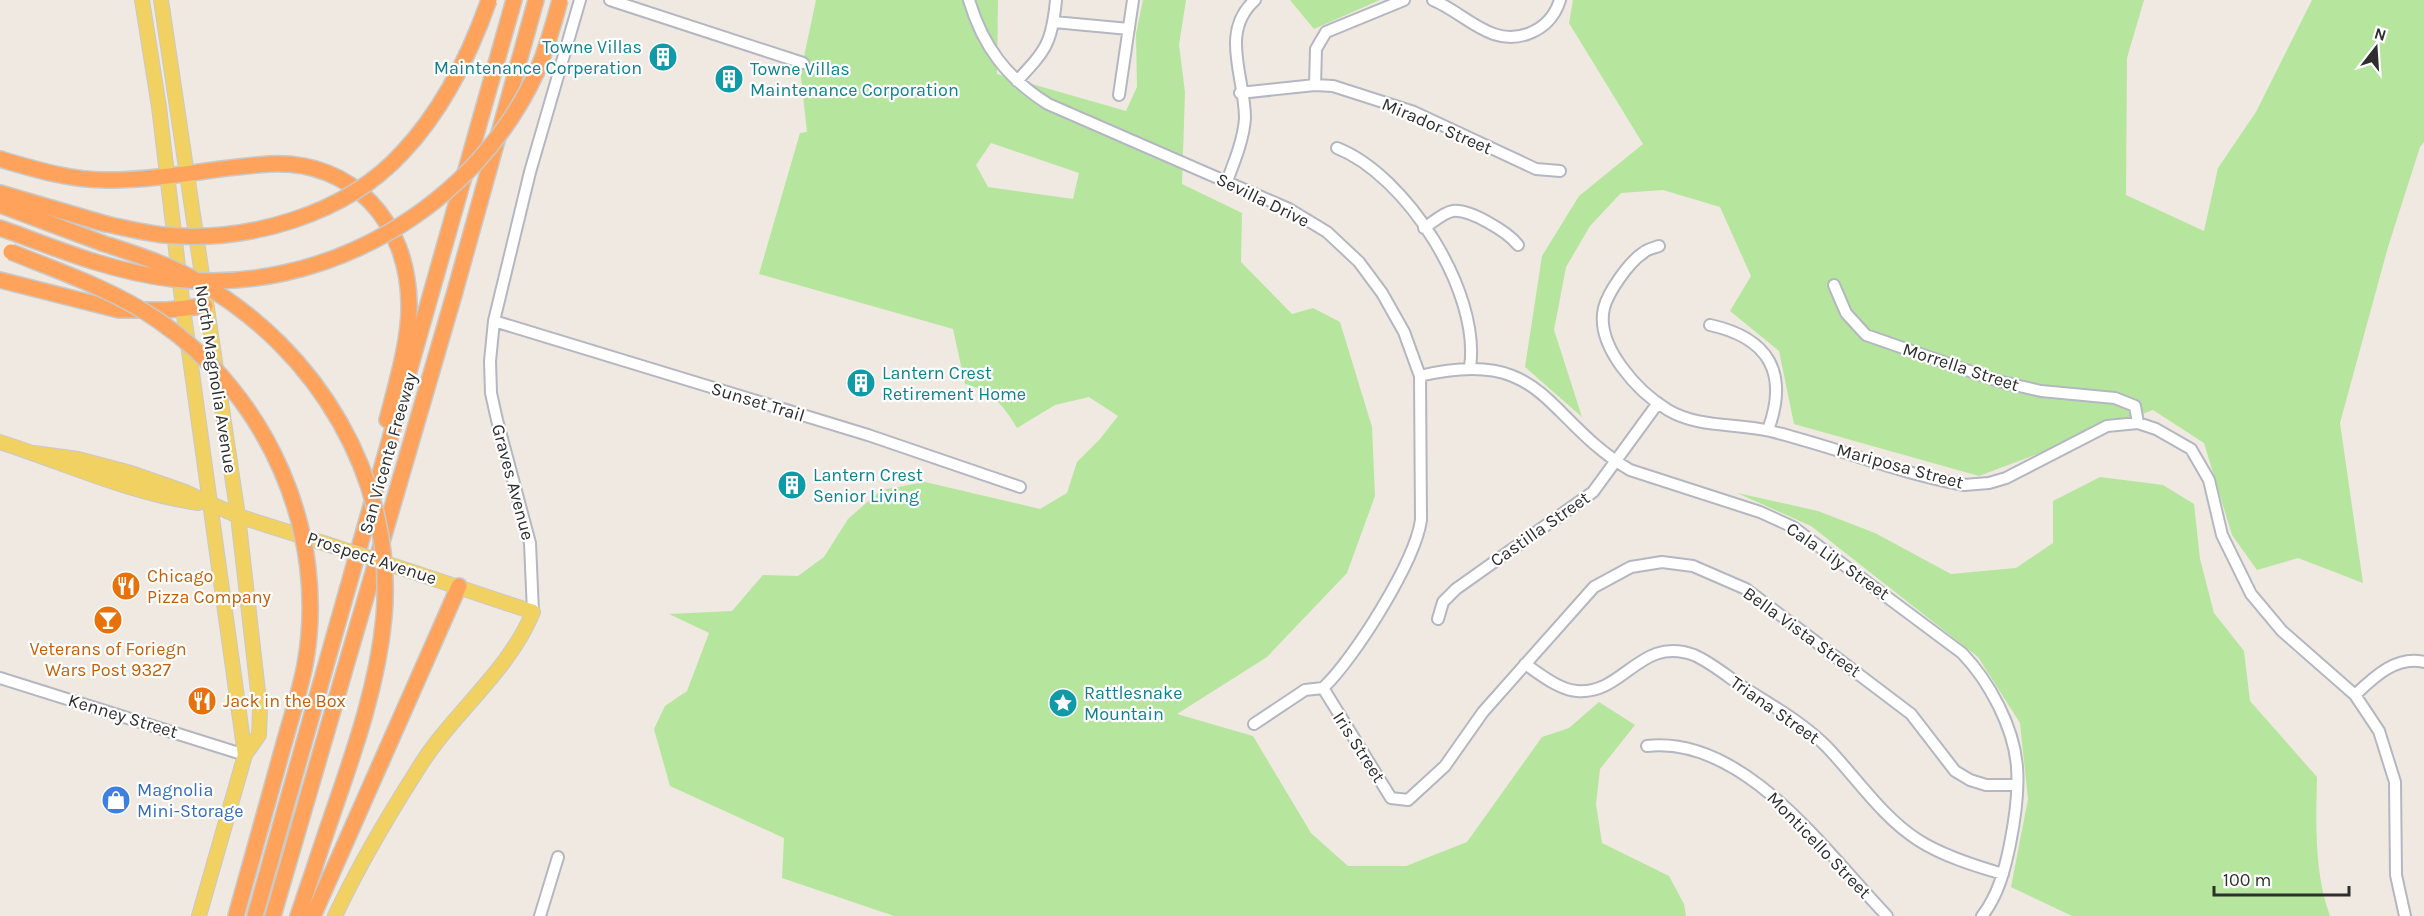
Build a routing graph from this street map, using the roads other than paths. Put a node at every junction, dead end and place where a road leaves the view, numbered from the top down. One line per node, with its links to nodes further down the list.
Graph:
1 (142, 0): 27 (main road, North Magnolia Avenue)
2 (160, 0): 26 (main road, North Magnolia Avenue)
3 (489, 0): 29 (highway, bridge)
4 (514, 0): 52 (highway, San Vicente Freeway)
5 (536, 0): 71 (highway, San Vicente Freeway)
6 (560, 0): 31 (highway, bridge)
7 (580, 0): 40 (street, Graves Avenue)
8 (610, 0): 18 (street)
9 (969, 0): 19 (street, Sevilla Drive)
10 (1056, 0): 16 (street)
11 (1133, 0): 17 (street)
12 (1255, 0): 21 (street)
13 (1404, 0): 20 (street)
14 (1433, 0): 15 (street)
15 (1560, 0)
16 (1054, 22): 17 (street); 19 (street)
17 (1129, 29): 22 (street)
18 (803, 63)
19 (1017, 81): 28 (street, Sevilla Drive)
20 (1315, 85): 21 (street, Mirador Street); 25 (street, Mirador Street)
21 (1240, 93): 28 (street)
22 (1119, 95)
23 (1337, 148): 32 (street)
24 (0, 159): 27 (highway)
25 (1560, 171)
26 (186, 174): 27 (highway); 38 (main road, North Magnolia Avenue); 52 (highway)
27 (166, 177): 39 (main road, North Magnolia Avenue)
28 (1227, 181): 43 (street, Sevilla Drive)
29 (0, 194)
30 (0, 205): 72 (highway, bridge)
31 (0, 228)
32 (1424, 228): 33 (street); 42 (street)
33 (1518, 245)
34 (1659, 246): 44 (street, Mariposa Street)
35 (5, 249): 69 (highway, bridge)
36 (0, 280): 39 (highway)
37 (1834, 285): 45 (street, Morrella Street)
38 (205, 306): 39 (highway); 51 (main road, North Magnolia Avenue)
39 (183, 308): 50 (main road, North Magnolia Avenue)
40 (494, 321): 49 (street, Sunset Trail); 54 (street, Graves Avenue)
41 (1710, 325): 46 (street)
42 (1470, 367): 43 (street, Cala Lily Street); 48 (street, Cala Lily Street)
43 (1420, 376): 59 (street, Sevilla Drive)
44 (1658, 403): 46 (street, Mariposa Street); 48 (street, Castilla Street)
45 (2138, 423): 46 (street, Mariposa Street); 60 (street, Mariposa Street)
46 (1768, 430)
47 (0, 441): 50 (main road, Prospect Avenue)
48 (1617, 462): 55 (street, Castilla Street); 64 (street, Cala Lily Street)
49 (1020, 487)
50 (212, 505): 51 (main road, Prospect Avenue); 63 (main road, North Magnolia Avenue)
51 (238, 516): 53 (main road, Prospect Avenue, bridge); 63 (main road, North Magnolia Avenue)
52 (351, 584): 70 (highway, San Vicente Freeway)
53 (459, 586): 54 (main road, Prospect Avenue); 73 (highway)
54 (533, 612): 74 (main road)
55 (1438, 619)
56 (2424, 662): 60 (street)
57 (1525, 664): 64 (street, Bella Vista Street); 65 (street, Bella Vista Street); 67 (street, Triana Street)
58 (0, 678): 63 (street, Kenney Street)
59 (1323, 688): 61 (street); 65 (street, Iris Street)
60 (2355, 695): 78 (street, Mariposa Street)
61 (1254, 724)
62 (1647, 746): 76 (street, Monticello Street)
63 (245, 755): 68 (main road, North Magnolia Avenue)
64 (2017, 785): 67 (street, Cala Lily Street)
65 (1400, 801)
66 (558, 857): 75 (street)
67 (2003, 874): 77 (street, Cala Lily Street)
68 (199, 916)
69 (236, 916)
70 (255, 916)
71 (273, 916)
72 (298, 916)
73 (313, 916)
74 (335, 916)
75 (540, 916)
76 (1887, 916)
77 (1982, 916)
78 (2405, 916)

